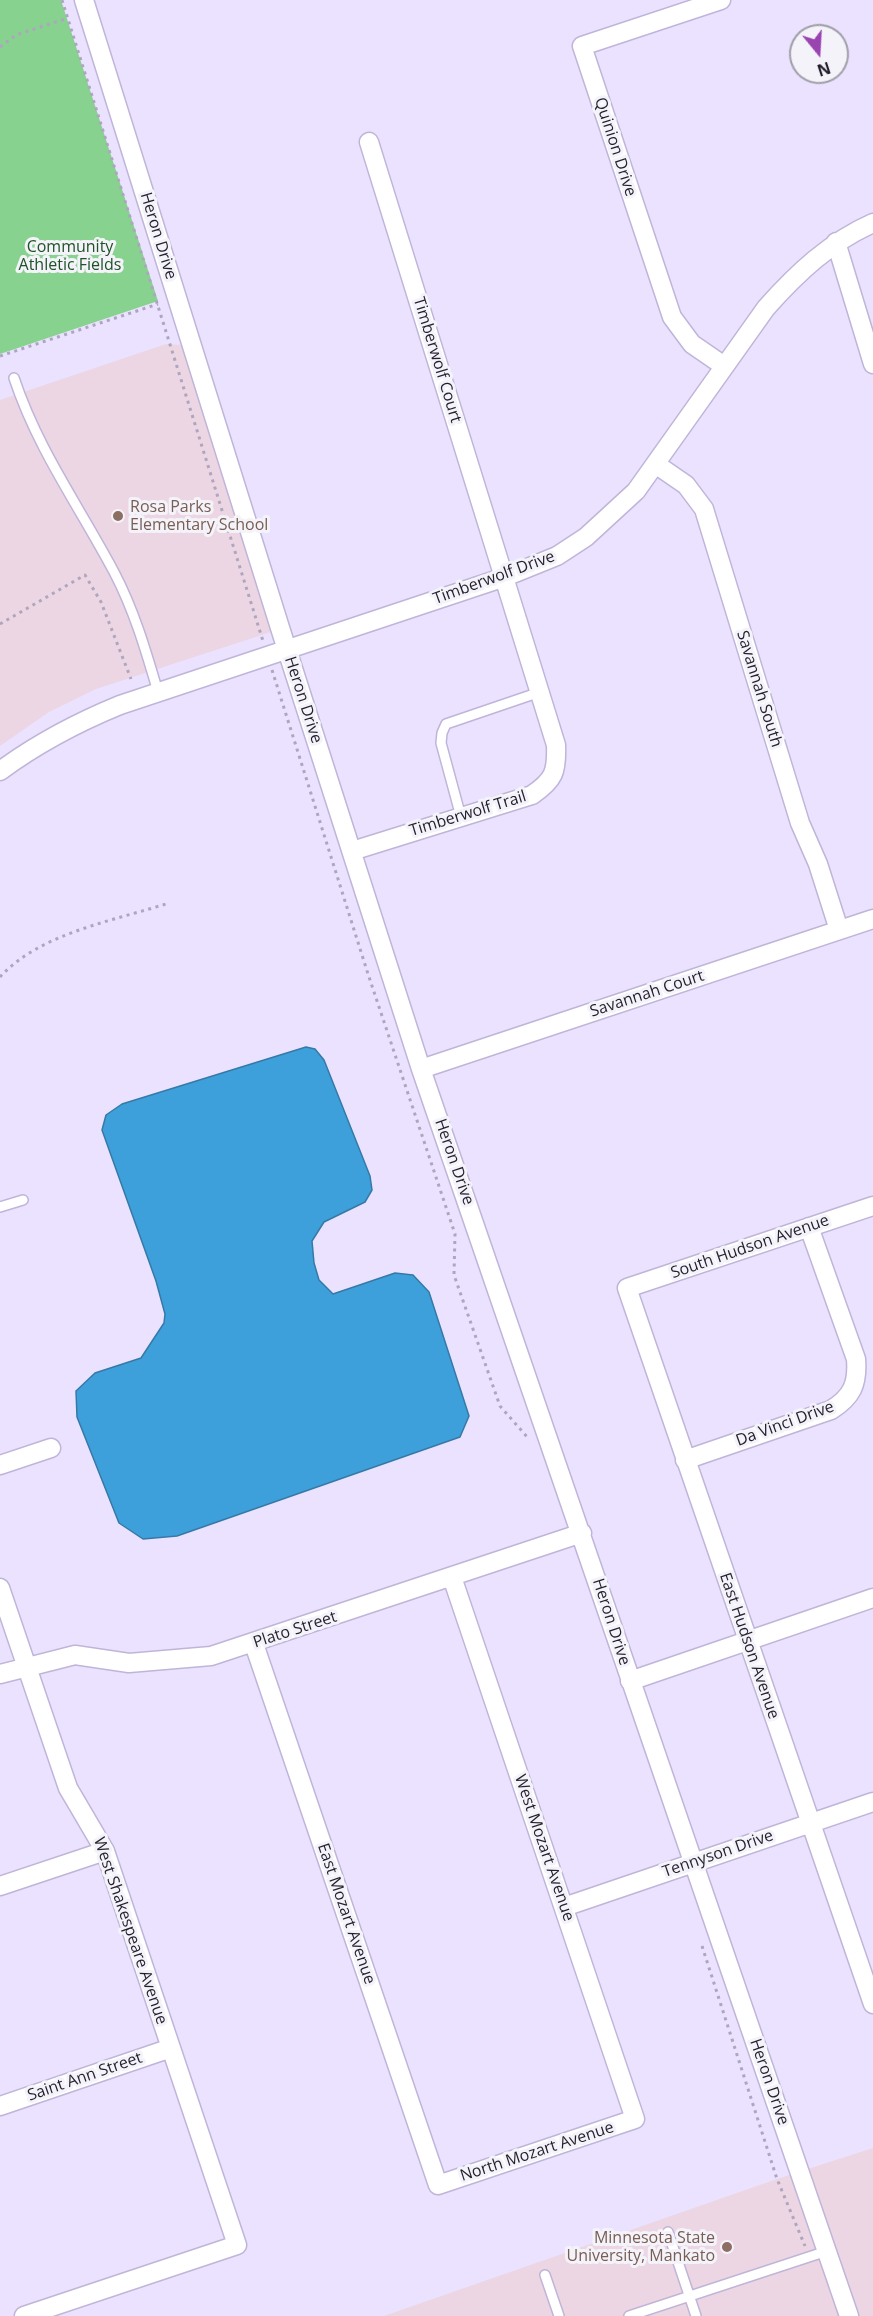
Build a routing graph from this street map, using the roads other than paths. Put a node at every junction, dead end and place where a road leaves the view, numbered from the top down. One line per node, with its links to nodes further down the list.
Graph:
1 (84, 0): 11 (street, Heron Drive)
2 (721, 0): 7 (street, Quinion Drive)
3 (369, 142): 10 (street, Timberwolf Court)
4 (873, 223): 5 (street, Timberwolf Drive)
5 (836, 242): 6 (street); 7 (street, Timberwolf Drive)
6 (873, 364)
7 (724, 366): 9 (street, Timberwolf Drive)
8 (14, 378): 12 (lane)
9 (657, 465): 10 (street, Timberwolf Drive); 18 (street, Savannah South)
10 (505, 577): 11 (street, Timberwolf Drive); 13 (street, Timberwolf Trail)
11 (287, 649): 12 (street, Timberwolf Drive); 16 (street, Heron Drive)
12 (159, 692): 14 (street, Timberwolf Drive)
13 (540, 692): 15 (street, Timberwolf Trail); 15 (lane)
14 (0, 771)
15 (461, 817): 16 (street, Timberwolf Trail)
16 (351, 851): 19 (street, Heron Drive)
17 (873, 919): 18 (street, Savannah Court)
18 (839, 930): 19 (street, Savannah Court)
19 (422, 1069): 28 (street, Heron Drive)
20 (23, 1200): 22 (lane)
21 (873, 1206): 23 (street, South Hudson Avenue)
22 (0, 1207)
23 (809, 1227): 24 (street, South Hudson Avenue); 26 (street, Da Vinci Drive)
24 (627, 1288): 26 (street, East Hudson Avenue)
25 (51, 1448): 27 (street)
26 (685, 1460): 32 (street, East Hudson Avenue)
27 (0, 1465)
28 (582, 1533): 29 (street, Plato Street); 36 (street, Heron Drive)
29 (452, 1577): 33 (street, Plato Street); 42 (street, West Mozart Avenue)
30 (0, 1588): 34 (street, West Shakespeare Avenue)
31 (873, 1598): 32 (street)
32 (747, 1641): 36 (street); 38 (street, East Hudson Avenue)
33 (254, 1644): 34 (street, Plato Street); 47 (street, East Mozart Avenue)
34 (27, 1665): 35 (street, Plato Street); 39 (street, West Shakespeare Avenue)
35 (0, 1674)
36 (630, 1681): 40 (street, Heron Drive)
37 (873, 1802): 38 (street, Tennyson Drive)
38 (810, 1823): 40 (street, Tennyson Drive); 43 (street, East Hudson Avenue)
39 (105, 1851): 41 (street); 44 (street, West Shakespeare Avenue)
40 (693, 1862): 42 (street, Tennyson Drive); 49 (street, Heron Drive)
41 (0, 1886)
42 (564, 1907): 46 (street, West Mozart Avenue)
43 (873, 2004)
44 (171, 2048): 45 (street, Saint Ann Street); 52 (street, West Shakespeare Avenue)
45 (0, 2106)
46 (635, 2119): 47 (street, North Mozart Avenue)
47 (438, 2185)
48 (668, 2232): 51 (lane)
49 (827, 2251): 51 (lane); 56 (street, Heron Drive)
50 (545, 2275): 53 (lane)
51 (689, 2296): 54 (lane); 55 (lane)
52 (24, 2316)
53 (559, 2316)
54 (629, 2316)
55 (696, 2316)
56 (849, 2316)

